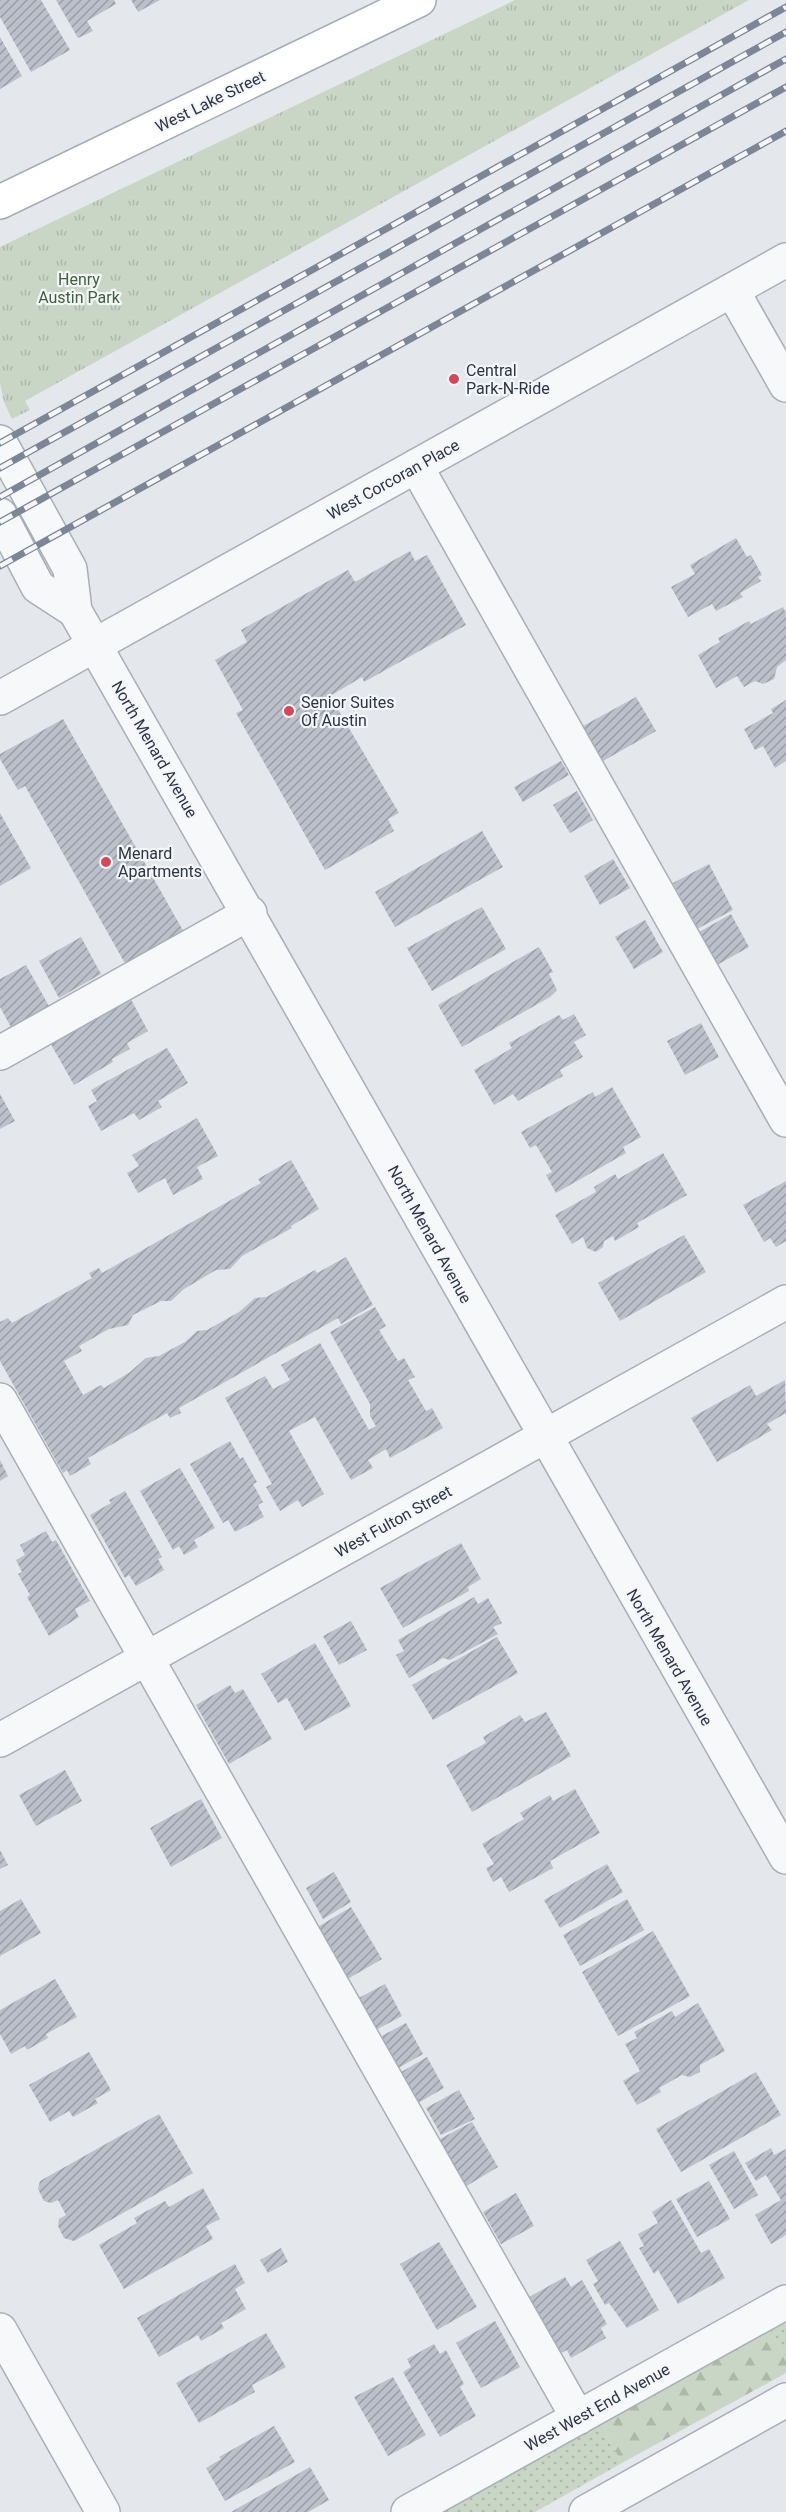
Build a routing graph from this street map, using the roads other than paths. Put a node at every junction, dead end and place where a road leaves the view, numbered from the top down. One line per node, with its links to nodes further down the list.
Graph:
1 (419, 0): 2 (main road, West Lake Street)
2 (0, 202)
3 (786, 260): 4 (street, West Corcoran Place)
4 (732, 290): 5 (street); 7 (street, West Corcoran Place)
5 (786, 385)
6 (0, 442): 9 (street, North Menard Avenue)
7 (416, 466): 10 (street, West Corcoran Place); 14 (street)
8 (0, 515): 9 (street, North Menard Avenue)
9 (75, 611): 10 (street, North Menard Avenue)
10 (95, 645): 11 (street, West Corcoran Place); 12 (street, North Menard Avenue)
11 (0, 698)
12 (250, 914): 13 (street); 17 (street, North Menard Avenue)
13 (0, 1053)
14 (786, 1120)
15 (786, 1302): 17 (street, West Fulton Street)
16 (0, 1400): 18 (street)
17 (544, 1437): 18 (street, West Fulton Street); 20 (street, North Menard Avenue)
18 (146, 1659): 19 (street, West Fulton Street); 24 (street)
19 (0, 1740)
20 (786, 1857)
21 (786, 2302): 24 (street, West West End Avenue)
22 (0, 2330): 26 (street)
23 (786, 2400): 25 (street)
24 (578, 2418): 27 (street, West West End Avenue)
25 (621, 2504): 28 (street)
26 (103, 2512)
27 (408, 2512)
28 (586, 2512)

